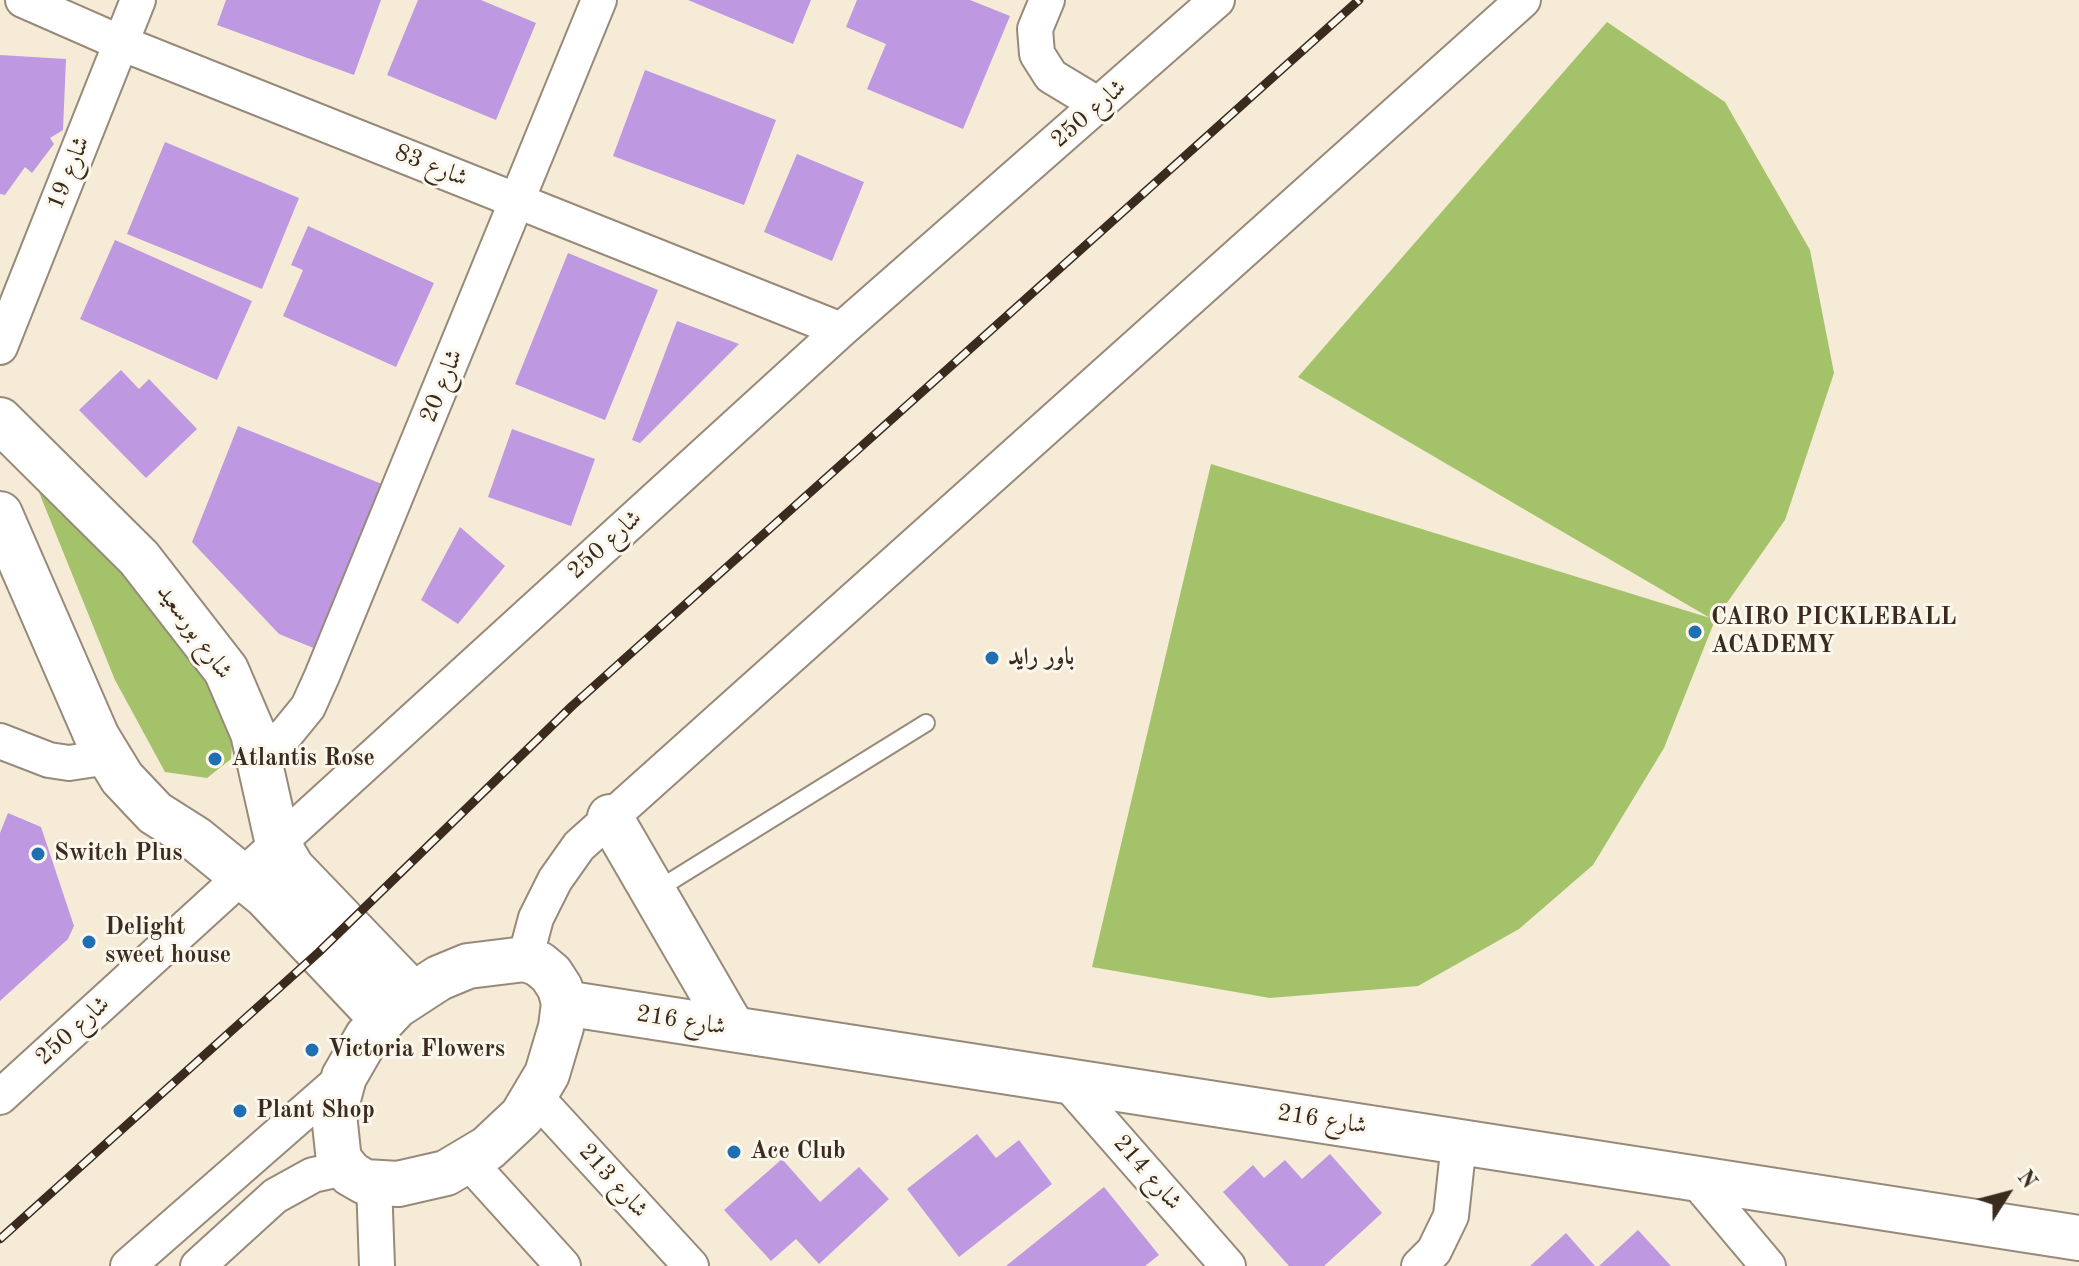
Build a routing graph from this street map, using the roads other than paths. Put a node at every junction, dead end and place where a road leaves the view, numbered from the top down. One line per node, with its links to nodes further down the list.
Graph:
1 (23, 0): 7 (street, شارع 83)
2 (138, 0): 7 (street, شارع 19)
3 (599, 0): 9 (street, شارع 20)
4 (1047, 0): 8 (street)
5 (1217, 0): 8 (street, شارع 250)
6 (1523, 0): 18 (street)
7 (121, 43): 9 (street, شارع 83); 11 (street, شارع 19)
8 (1099, 105): 10 (street, شارع 250)
9 (519, 201): 10 (street, شارع 83); 16 (street, شارع 20)
10 (841, 330): 19 (street, شارع 250)
11 (0, 347)
12 (0, 420): 16 (main road, شارع بورسعيد)
13 (0, 514): 17 (main road)
14 (926, 723): 21 (lane)
15 (0, 741): 17 (street)
16 (258, 754): 19 (main road, شارع بورسعيد)
17 (109, 757): 20 (main road)
18 (610, 817): 21 (main road); 22 (street)
19 (278, 844): 20 (street, شارع 250); 24 (main road, شارع بورسعيد)
20 (243, 876): 24 (main road); 29 (street, شارع 250)
21 (654, 892): 25 (main road)
22 (525, 959): 23 (main road); 24 (main road)
23 (564, 1003): 25 (main road, شارع 216); 28 (main road)
24 (397, 1006): 26 (main road)
25 (733, 1029): 27 (main road, شارع 216)
26 (344, 1077): 32 (main road); 35 (street)
27 (1065, 1080): 30 (main road, شارع 216); 40 (street, شارع 214)
28 (535, 1096): 31 (main road); 39 (street, شارع 213)
29 (0, 1097)
30 (1459, 1142): 33 (main road, شارع 216); 41 (street)
31 (468, 1161): 32 (main road); 38 (street)
32 (359, 1176): 36 (street); 37 (street)
33 (1694, 1178): 34 (main road, شارع 216); 42 (street)
34 (2079, 1238)
35 (128, 1266)
36 (198, 1266)
37 (377, 1266)
38 (563, 1266)
39 (691, 1266)
40 (1228, 1266)
41 (1419, 1266)
42 (1768, 1266)

